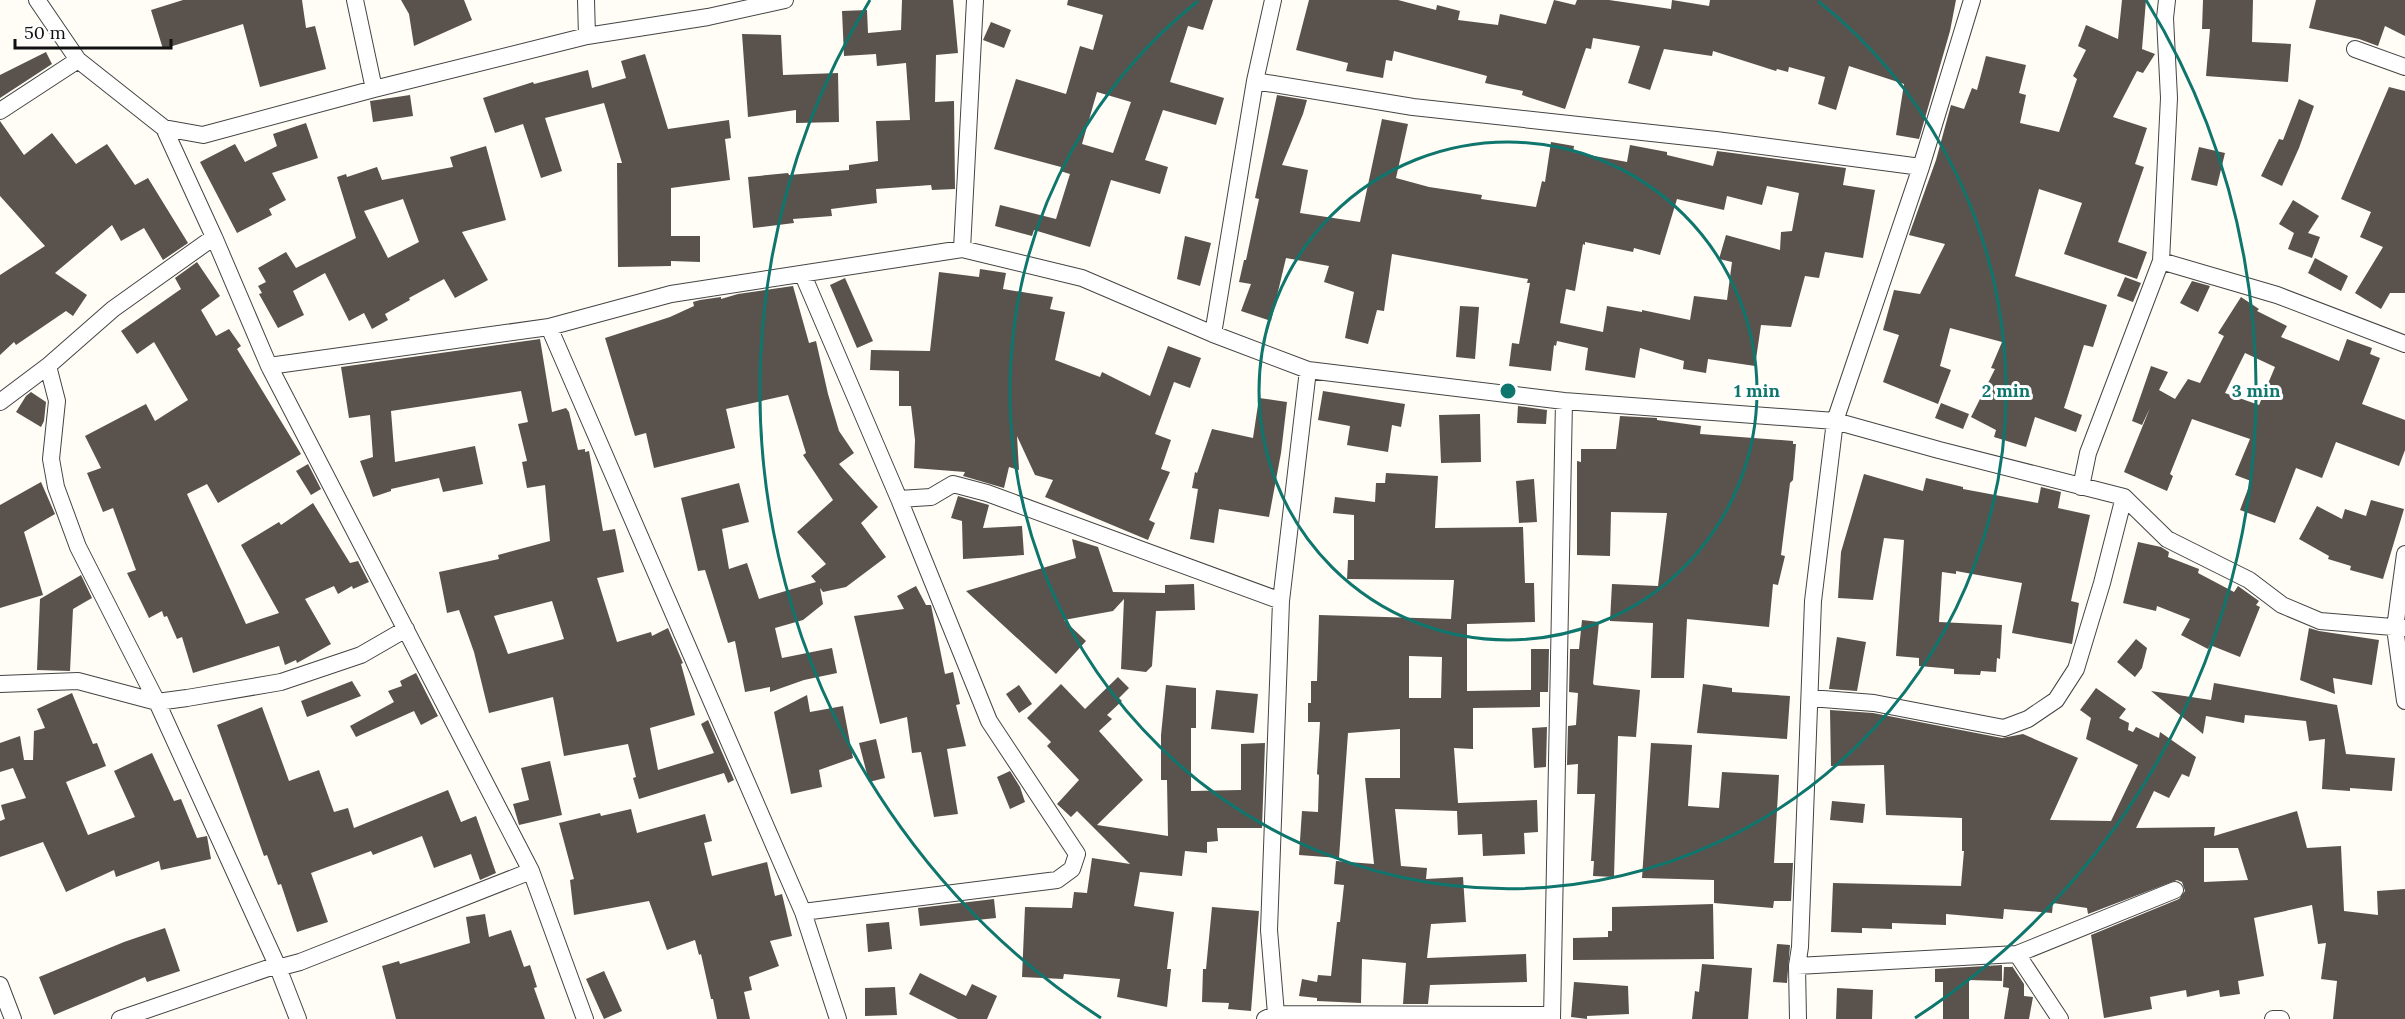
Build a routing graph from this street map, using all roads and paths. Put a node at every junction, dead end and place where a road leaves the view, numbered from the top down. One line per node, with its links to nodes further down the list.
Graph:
1 (37, 0): 11 (street)
2 (355, 0): 14 (street)
3 (586, 0): 9 (street)
4 (785, 0): 9 (street)
5 (975, 0): 19 (street)
6 (1273, 0): 13 (street)
7 (1972, 0): 17 (street)
8 (2167, 0): 20 (street)
9 (587, 36): 14 (street)
10 (2355, 49): 12 (street)
11 (78, 60): 15 (street); 16 (street)
12 (2405, 67)
13 (1255, 81): 17 (street); 23 (street)
14 (374, 89): 16 (street)
15 (0, 111)
16 (164, 128): 18 (street)
17 (1922, 167): 30 (street)
18 (214, 237): 25 (street); 26 (street)
19 (962, 249): 21 (street); 23 (street)
20 (2161, 261): 24 (street); 31 (street)
21 (802, 275): 22 (street); 33 (street)
22 (549, 327): 26 (street); 44 (street)
23 (1213, 334): 27 (street)
24 (2405, 345)
25 (48, 366): 29 (street); 41 (street)
26 (269, 366): 37 (street)
27 (1308, 369): 28 (street); 35 (street)
28 (1564, 401): 30 (street); 50 (street)
29 (0, 402)
30 (1835, 421): 31 (street); 39 (street)
31 (2081, 487): 32 (street)
32 (2124, 497): 36 (street); 39 (street)
33 (899, 498): 35 (street); 44 (street)
34 (2405, 554): 36 (street)
35 (1281, 601): 49 (street)
36 (2400, 628): 40 (street)
37 (406, 629): 41 (street); 42 (street)
38 (0, 684): 41 (street)
39 (1810, 698): 47 (street)
40 (2405, 701)
41 (157, 702): 46 (street)
42 (531, 871): 46 (street); 54 (street)
43 (2175, 890): 45 (street)
44 (803, 912): 55 (street)
45 (2017, 954): 47 (street); 57 (street)
46 (277, 965): 52 (street); 53 (street)
47 (1797, 966): 56 (street)
48 (0, 985): 51 (street)
49 (1271, 1016): 50 (street)
50 (1552, 1017)
51 (13, 1019)
52 (120, 1019)
53 (298, 1019)
54 (585, 1019)
55 (837, 1019)
56 (1798, 1019)
57 (2060, 1019)
58 (2273, 1019): 59 (street)
59 (2281, 1019)

